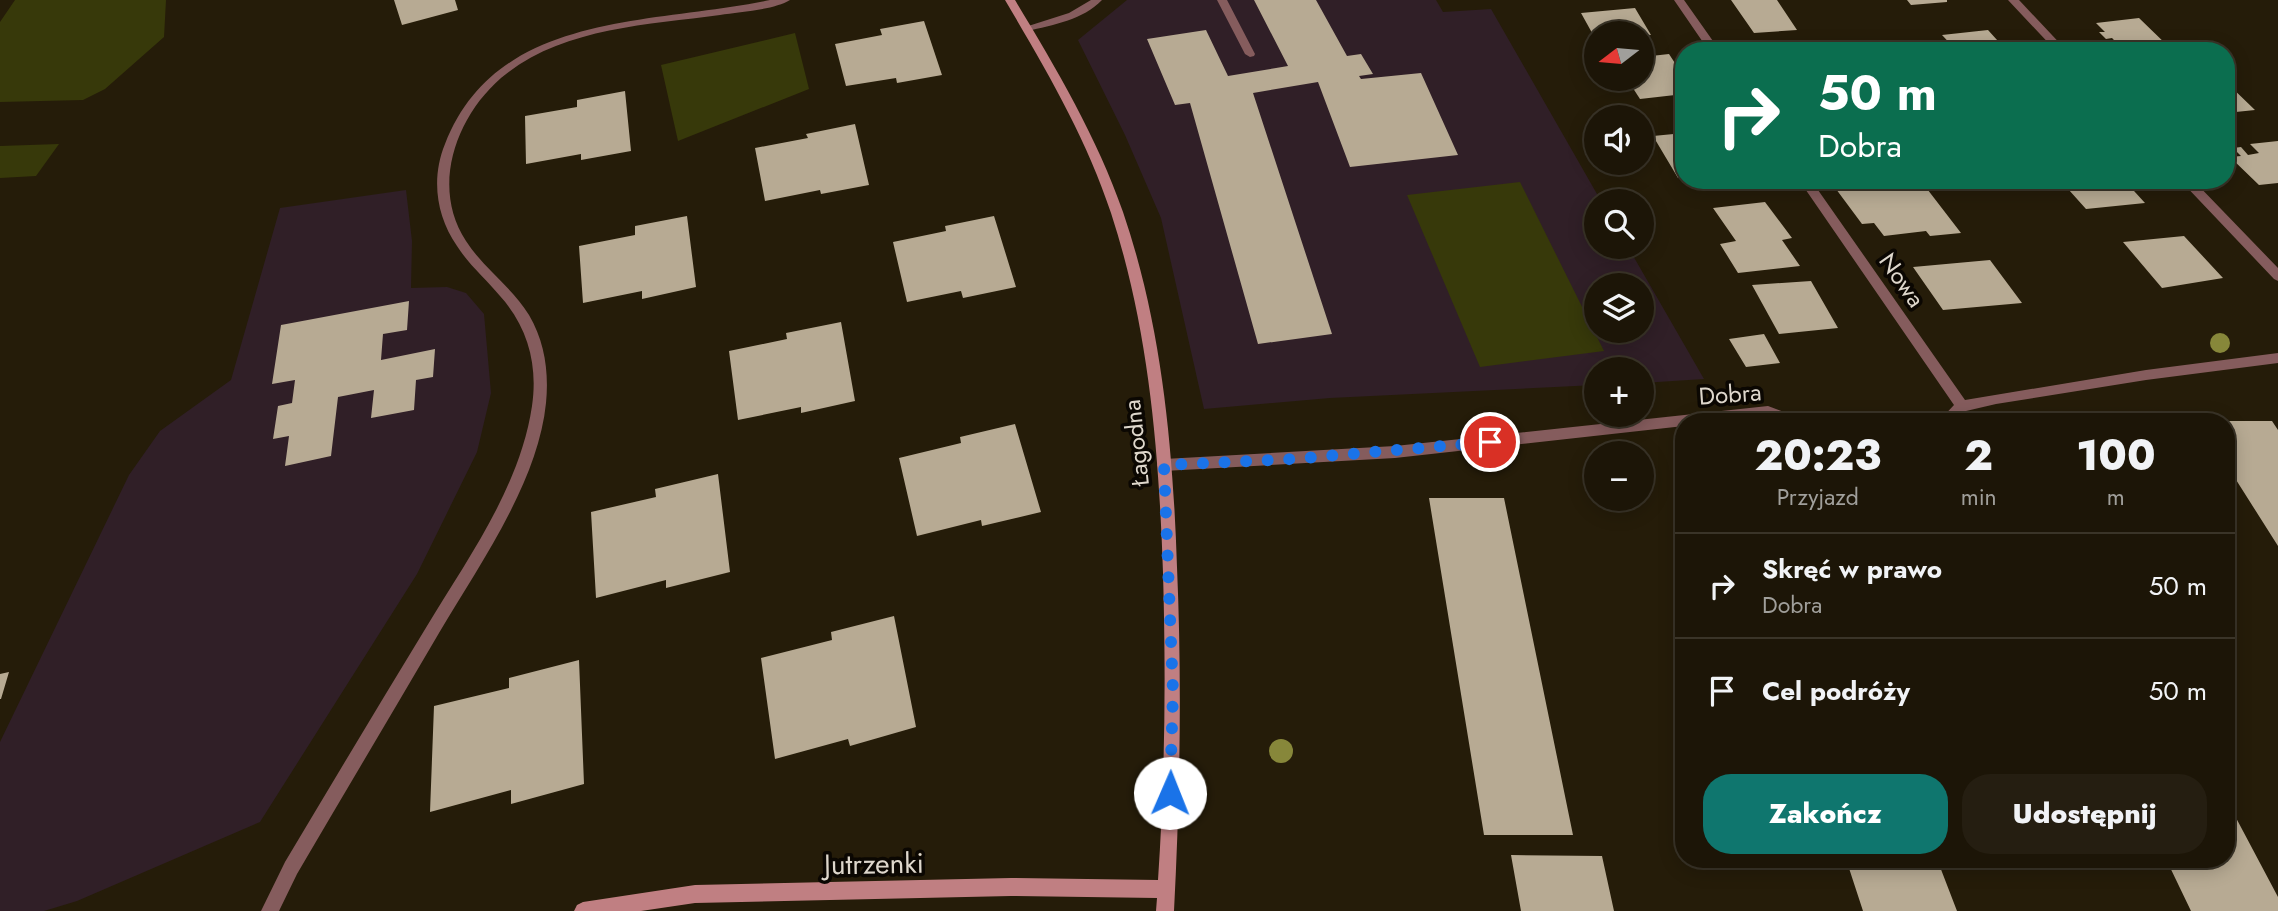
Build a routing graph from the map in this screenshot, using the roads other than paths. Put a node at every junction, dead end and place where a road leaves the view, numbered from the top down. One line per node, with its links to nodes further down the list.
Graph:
1 (785, 0): 22 (street)
2 (1010, 0): 7 (street, Łagodna)
3 (1097, 0): 7 (street)
4 (1222, 0): 10 (street)
5 (1679, 0): 8 (street)
6 (2013, 0): 9 (street)
7 (1027, 28): 20 (street, Łagodna)
8 (1708, 42)
9 (2053, 42)
10 (1250, 54)
11 (1811, 189): 15 (street, Nowa)
12 (2195, 189): 13 (street)
13 (2278, 276)
14 (2278, 358): 15 (street)
15 (1962, 406): 18 (street)
16 (1750, 413): 17 (street, Dobra)
17 (1773, 413)
18 (1955, 413)
19 (1675, 421): 20 (street, Dobra)
20 (1164, 465): 21 (street, Łagodna)
21 (1166, 888): 23 (street, Jutrzenki); 24 (street, Łagodna)
22 (270, 911)
23 (583, 911)
24 (1165, 911)

